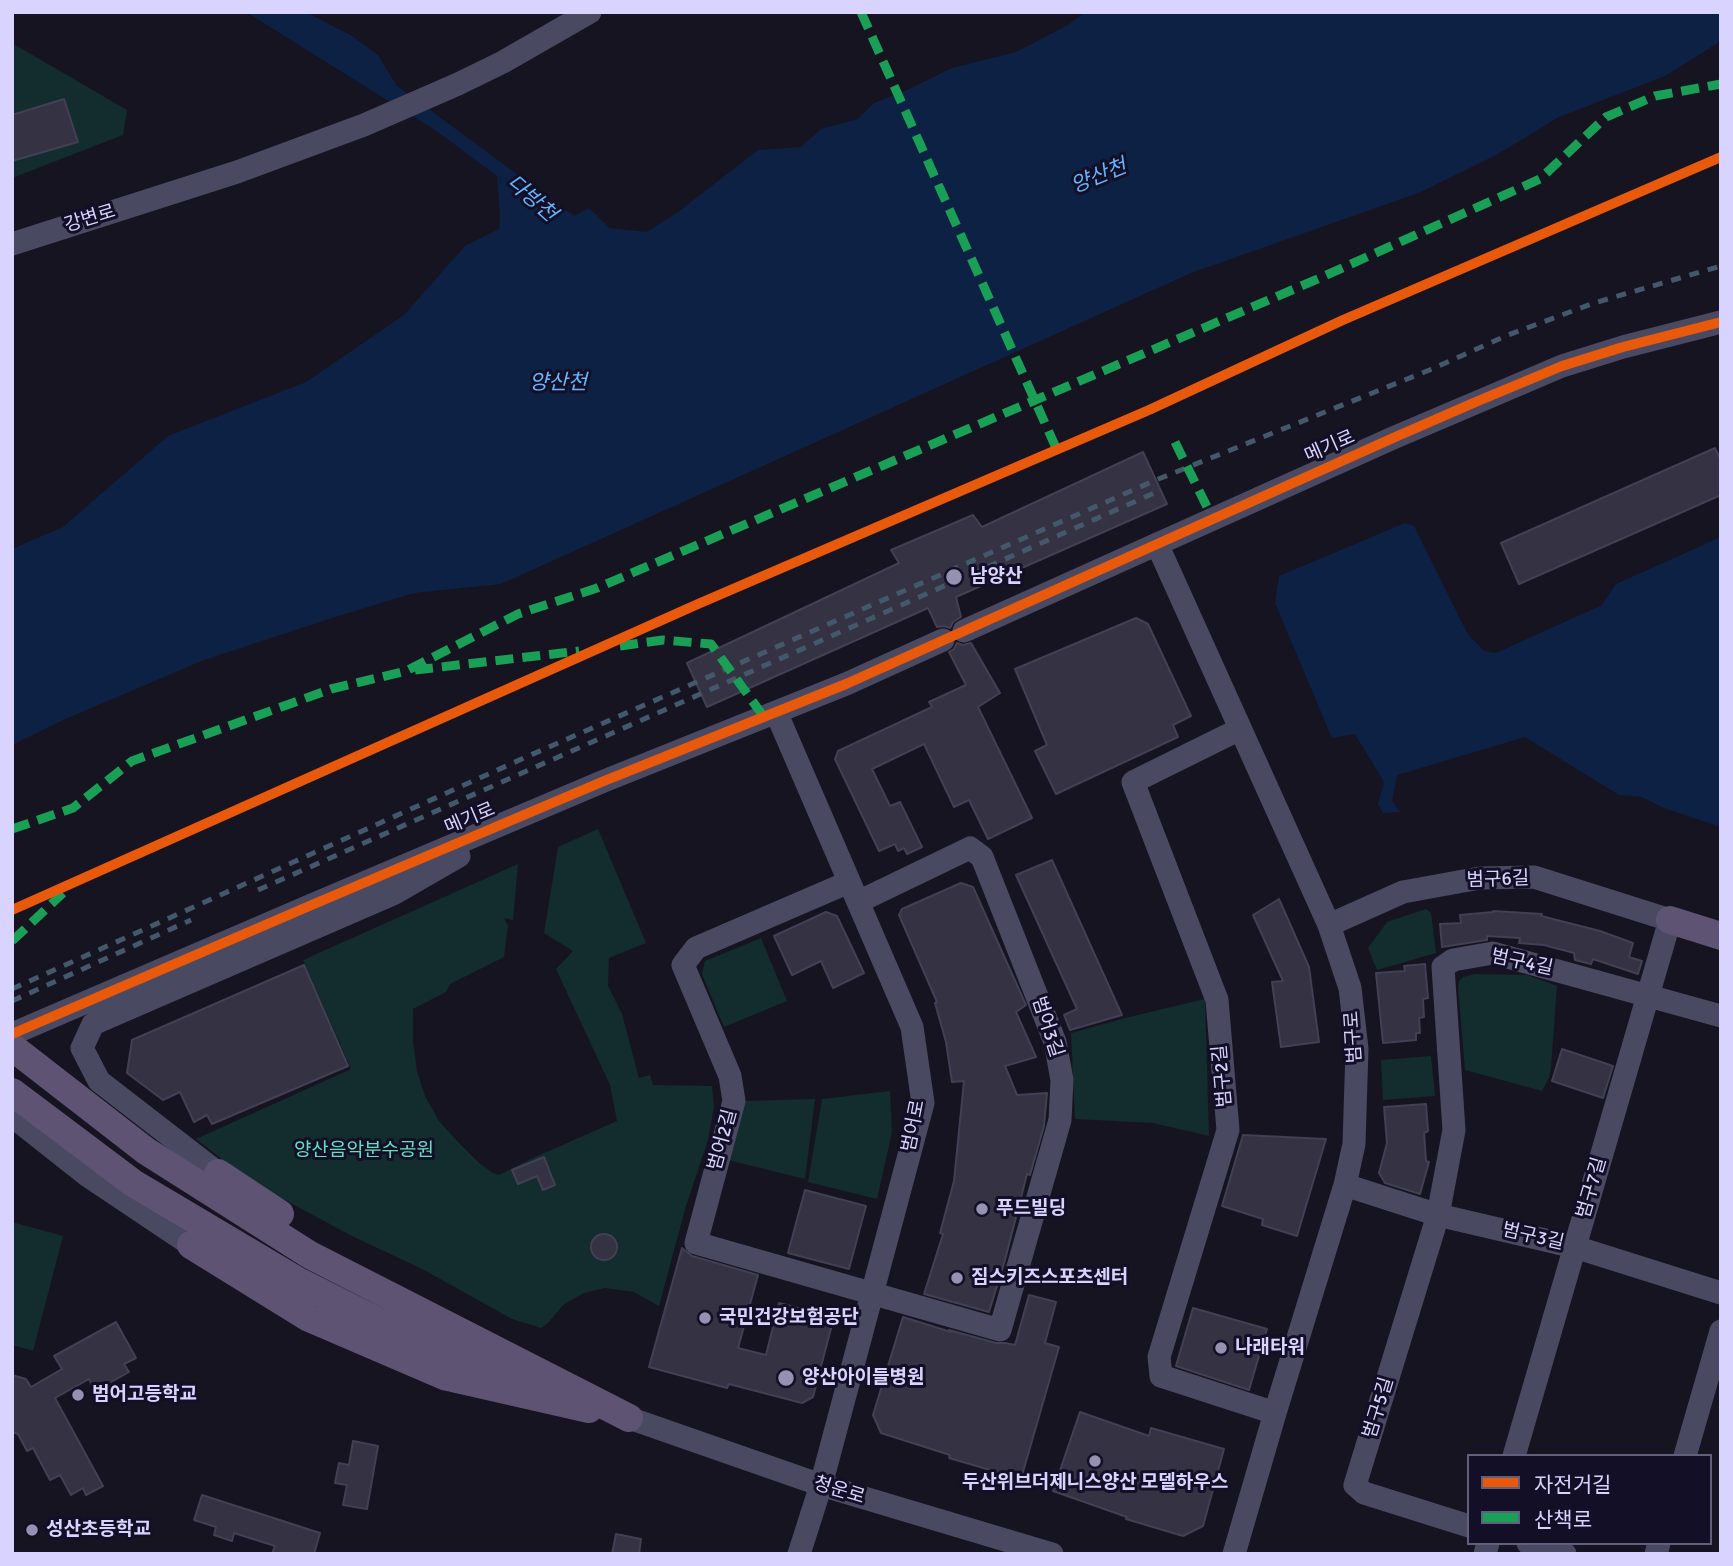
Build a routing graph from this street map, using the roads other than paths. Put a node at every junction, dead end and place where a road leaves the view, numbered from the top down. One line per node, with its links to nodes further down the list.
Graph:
1 (590, 12): 2 (street, 강변로)
2 (12, 244)
3 (1721, 322): 4 (street, 메기로)
4 (1157, 544): 5 (street, 메기로); 8 (street, 범구로)
5 (964, 631)
6 (943, 640): 7 (street, 메기로)
7 (776, 712): 9 (street, 메기로); 10 (street, 범어로)
8 (1240, 729): 12 (street, 범구로); 28 (street, 범구2길)
9 (540, 808): 16 (street, 메기로); 20 (street)
10 (854, 892): 25 (street, 범어로); 25 (street, 범어2길); 25 (street, 범어3길)
11 (1670, 920): 12 (street, 범구6길); 13 (main road); 14 (street, 범구7길)
12 (1329, 925): 21 (street, 범구로)
13 (1721, 936)
14 (1648, 995): 15 (street, 범구4길); 22 (street, 범구4길); 24 (street, 범구7길)
15 (1721, 1016)
16 (12, 1034)
17 (12, 1048): 29 (main road)
18 (12, 1092): 29 (main road)
19 (12, 1116): 23 (street)
20 (218, 1172): 29 (main road)
21 (1345, 1185): 22 (street, 범구3길); 28 (street, 범구로)
22 (1438, 1214): 24 (street, 범구3길); 33 (street, 범구5길)
23 (191, 1245): 29 (main road)
24 (1575, 1247): 26 (street, 범구3길); 30 (street, 범구7길)
25 (872, 1293): 32 (street, 범어로)
26 (1721, 1293)
27 (1721, 1331): 31 (street)
28 (1275, 1413): 37 (street, 범구로)
29 (629, 1418): 32 (street, 청운로)
30 (1515, 1454)
31 (1686, 1454)
32 (821, 1486): 35 (street, 범어로); 36 (street, 청운로)
33 (1467, 1525)
34 (1535, 1545): 38 (street)
35 (799, 1554)
36 (1052, 1554)
37 (1234, 1554)
38 (1565, 1554)

